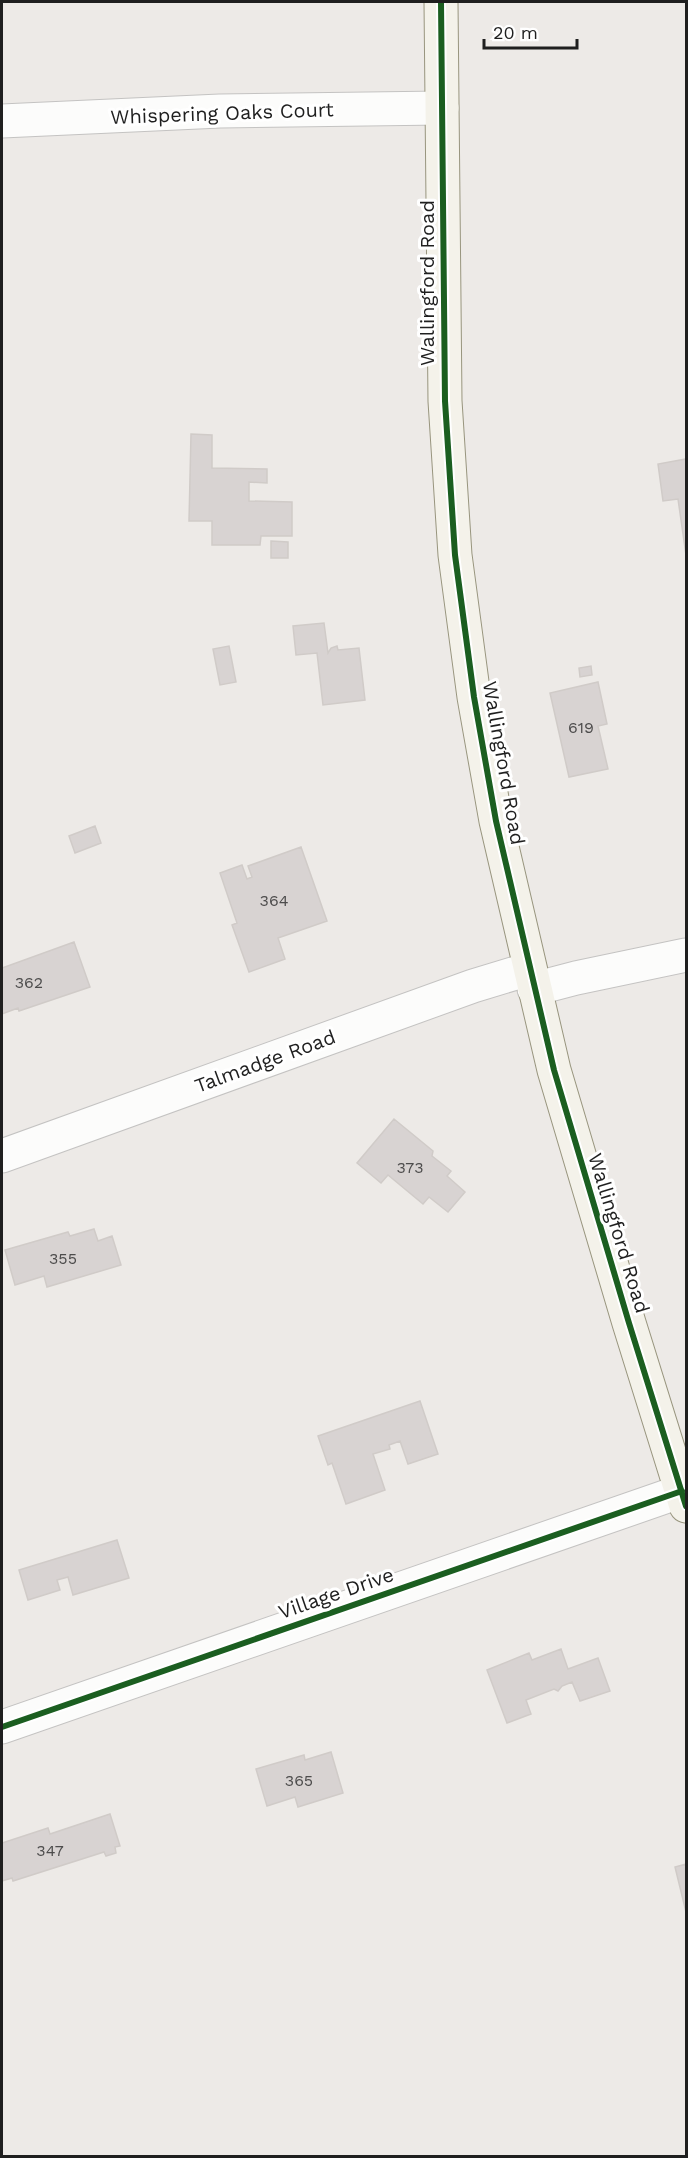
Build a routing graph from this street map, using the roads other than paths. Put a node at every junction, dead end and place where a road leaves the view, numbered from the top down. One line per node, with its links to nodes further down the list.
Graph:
1 (441, 2): 2 (street, Wallingford Road)
2 (442, 108): 3 (street, Whispering Oaks Court); 5 (street, Wallingford Road)
3 (2, 121)
4 (687, 955): 5 (street, Talmadge Road)
5 (532, 979): 6 (street, Talmadge Road); 7 (street, Wallingford Road)
6 (2, 1156)
7 (684, 1499): 8 (street, Village Drive)
8 (2, 1727)

